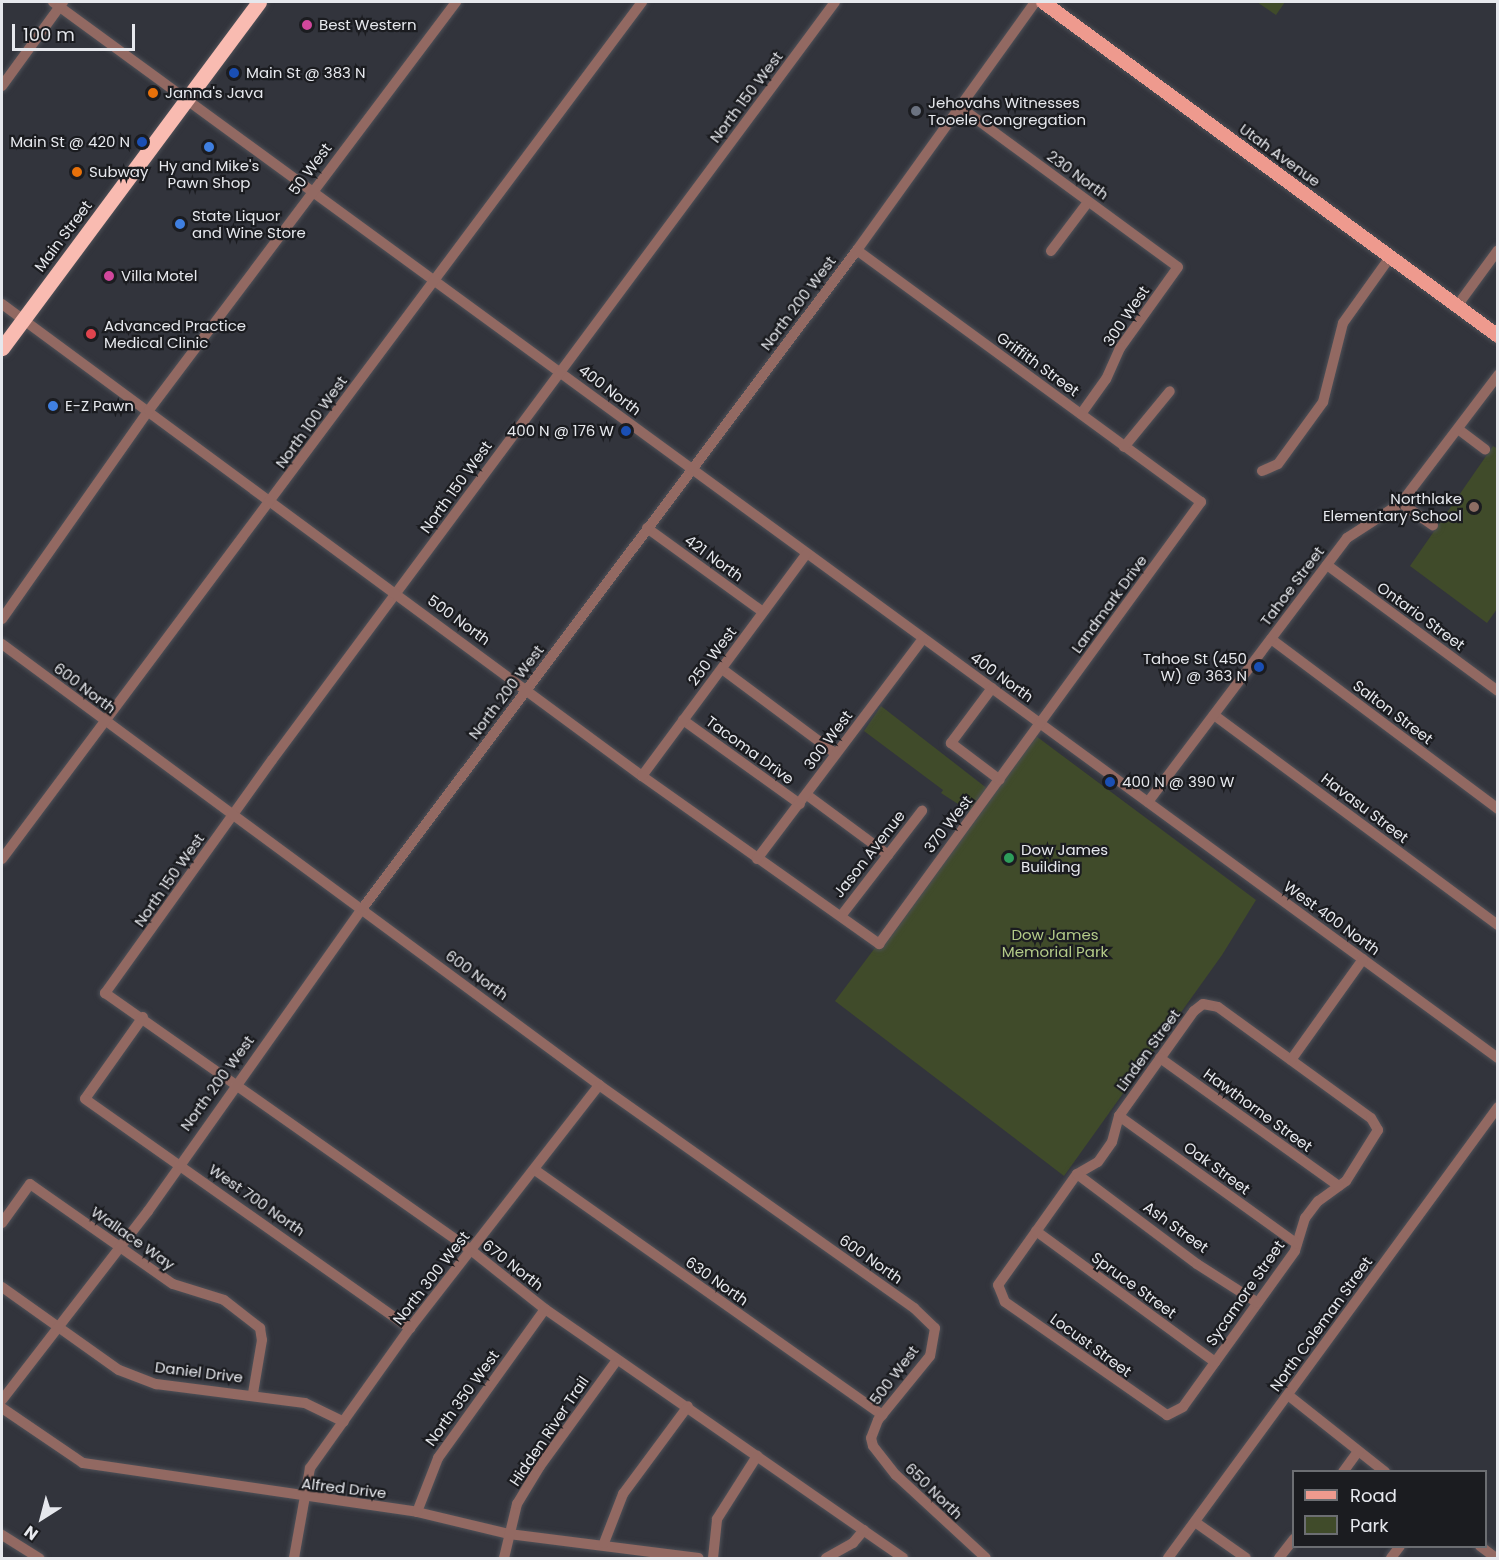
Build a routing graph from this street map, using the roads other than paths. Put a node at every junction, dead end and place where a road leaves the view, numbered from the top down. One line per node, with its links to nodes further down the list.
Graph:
1 (259, 2): 9 (highway, Main Street)
2 (456, 2): 11 (street, 50 West)
3 (642, 2): 18 (street, North 100 West)
4 (835, 2): 24 (street, North 150 West)
5 (1035, 2): 10 (street, North 200 West)
6 (1043, 2): 16 (main road, Utah Avenue)
7 (59, 3): 8 (street); 9 (street, 400 North)
8 (2, 86)
9 (186, 99): 11 (street, 400 North); 21 (highway, Main Street)
10 (960, 107): 12 (street, 230 North); 13 (street, North 200 West)
11 (313, 190): 18 (street, 400 North); 27 (street, 50 West)
12 (1088, 202): 15 (street); 17 (street, 230 North)
13 (857, 250): 28 (street, Griffith Street); 32 (street, North 200 West)
14 (1497, 250): 20 (street)
15 (1051, 251)
16 (1390, 257): 20 (main road, Utah Avenue); 33 (street)
17 (1178, 267): 28 (street, 300 West)
18 (435, 280): 24 (street, 400 North); 34 (street, North 100 West)
19 (2, 303): 21 (street, 500 North)
20 (1457, 306): 22 (main road, Utah Avenue)
21 (23, 319): 23 (highway, Main Street); 27 (street, 500 North)
22 (1497, 336)
23 (2, 348)
24 (560, 371): 32 (street, 400 North); 41 (street, North 150 West)
25 (1497, 375): 29 (street, Tahoe Street)
26 (1170, 391): 30 (street)
27 (149, 410): 34 (street, 500 North); 43 (street, 50 West)
28 (1081, 414): 30 (street, Griffith Street)
29 (1458, 429): 31 (street); 36 (street, Tahoe Street)
30 (1124, 447): 35 (street, Griffith Street)
31 (1485, 449)
32 (690, 470): 38 (street, North 200 West); 39 (street, 400 North)
33 (1262, 471)
34 (272, 501): 41 (street, 500 North); 52 (street, North 100 West)
35 (1201, 502): 54 (street, Landmark Drive)
36 (1401, 503): 37 (street); 40 (street, Tahoe Street)
37 (1433, 525)
38 (647, 528): 42 (street, 421 North); 48 (street, North 200 West)
39 (806, 554): 42 (street, 250 West); 44 (street, 400 North)
40 (1327, 565): 45 (street, Tahoe Street); 50 (street, Ontario Street)
41 (396, 593): 48 (street, 500 North); 62 (street, North 150 West)
42 (763, 612): 47 (street, 250 West)
43 (2, 619)
44 (923, 639): 49 (street, 400 North); 55 (street, 300 West)
45 (1271, 639): 51 (street, Tahoe Street); 60 (street, Salton Street)
46 (2, 644): 52 (street, 600 North)
47 (722, 669): 53 (street, 250 West); 55 (street)
48 (527, 688): 56 (street, 500 North); 66 (street, North 200 West)
49 (992, 688): 54 (street, 400 North); 57 (street)
50 (1497, 691)
51 (1214, 715): 59 (street, Tahoe Street); 68 (street, Havasu Street)
52 (102, 720): 62 (street, 600 North); 64 (street, North 100 West)
53 (683, 720): 56 (street, 250 West); 58 (street, Tacoma Drive)
54 (1041, 724): 57 (street, 370 West); 59 (street, 400 North)
55 (836, 754): 58 (street, 300 West)
56 (642, 776): 65 (street, 500 North)
57 (1000, 780): 69 (street, 370 West)
58 (803, 799): 63 (street, Tacoma Drive); 65 (street, 300 West)
59 (1148, 802): 70 (street, West 400 North)
60 (1497, 809)
61 (922, 811): 63 (street, Jason Avenue)
62 (233, 816): 66 (street, 600 North); 71 (street, North 150 West)
63 (888, 855): 67 (street, Jason Avenue)
64 (2, 859)
65 (757, 859): 67 (street, 500 North)
66 (362, 909): 76 (street, North 200 West); 77 (street, 600 North)
67 (841, 916): 69 (street, 500 North)
68 (1497, 925)
69 (879, 944)
70 (1363, 959): 74 (street, West 400 North); 75 (street)
71 (105, 993): 72 (street, 670 North)
72 (142, 1017): 76 (street, 670 North); 81 (street, West 700 North)
73 (1160, 1058): 75 (street, Linden Street); 79 (street, Linden Street); 84 (street, Hawthorne Street)
74 (1497, 1058)
75 (1291, 1060): 80 (street, Linden Street)
76 (236, 1082): 81 (street, North 200 West); 89 (street, 670 North)
77 (599, 1085): 82 (street, North 300 West); 96 (street, 600 North)
78 (1497, 1107): 100 (street, North Coleman Street)
79 (1119, 1116): 83 (street, Linden Street); 87 (street, Oak Street)
80 (1378, 1130): 84 (street, Sycamore Street)
81 (178, 1163): 88 (street, North 200 West); 95 (street, West 700 North)
82 (535, 1170): 89 (street, North 300 West); 105 (street, 630 North)
83 (1077, 1174): 86 (street, Linden Street); 92 (street, Ash Street)
84 (1339, 1186): 87 (street, Sycamore Street)
85 (2, 1223): 88 (street, Wallace Way)
86 (1036, 1232): 91 (street, Linden Street); 98 (street, Spruce Street)
87 (1297, 1244): 92 (street, Sycamore Street)
88 (119, 1247): 94 (street, North 200 West); 99 (street, Wallace Way)
89 (472, 1251): 93 (street, 670 North); 95 (street, North 300 West)
90 (2, 1287): 94 (street, Daniel Drive)
91 (998, 1291): 104 (street, Locust Street)
92 (1257, 1303): 98 (street, Sycamore Street)
93 (545, 1309): 97 (street, 670 North); 113 (street, North 350 West)
94 (58, 1327): 99 (street, Daniel Drive); 101 (street, North 200 West)
95 (410, 1328): 106 (street, North 300 West)
96 (935, 1328): 105 (street, 500 West)
97 (617, 1359): 102 (street, 670 North); 116 (street, Hidden River Trail)
98 (1215, 1362): 104 (street, Sycamore Street)
99 (254, 1393): 106 (street, Daniel Drive)
100 (1288, 1395): 108 (street); 114 (street, North Coleman Street)
101 (2, 1401)
102 (688, 1406): 109 (street, 670 North); 119 (street)
103 (2, 1408): 112 (street, Alfred Drive)
104 (1173, 1415)
105 (882, 1416): 107 (street, 500 West)
106 (344, 1422): 112 (street, North 300 West)
107 (871, 1438): 128 (street, 650 North)
108 (1358, 1451): 110 (street); 111 (street)
109 (757, 1456): 115 (street, 670 North); 125 (street)
110 (1344, 1470)
111 (1382, 1470)
112 (302, 1498): 113 (street, Alfred Drive); 122 (street, North 300 West)
113 (417, 1512): 116 (street, Alfred Drive)
114 (1195, 1522): 129 (street, North Coleman Street); 130 (street)
115 (864, 1530): 126 (street); 127 (street, 670 North)
116 (509, 1534): 119 (street, Alfred Drive); 123 (street, Hidden River Trail)
117 (2, 1535): 121 (street)
118 (1292, 1540): 131 (street)
119 (604, 1543): 124 (street, Alfred Drive)
120 (1483, 1548): 132 (street)
121 (39, 1558)
122 (294, 1558)
123 (504, 1558)
124 (698, 1558)
125 (712, 1558)
126 (826, 1558)
127 (903, 1558)
128 (986, 1558)
129 (1168, 1558)
130 (1246, 1558)
131 (1279, 1558)
132 (1496, 1558)

